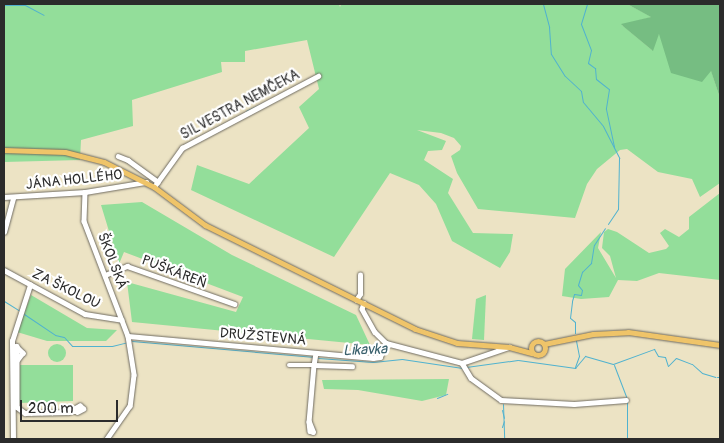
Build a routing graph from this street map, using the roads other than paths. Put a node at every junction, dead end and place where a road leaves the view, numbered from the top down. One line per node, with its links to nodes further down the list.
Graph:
1 (318, 76): 5 (street, SILVESTRA NEMČEKA)
2 (4, 150): 4 (main road)
3 (118, 156): 5 (street)
4 (146, 182): 5 (main road); 6 (street, JÁNA HOLLÉHO)
5 (156, 185): 14 (main road)
6 (85, 192): 8 (street, JÁNA HOLLÉHO); 12 (street, ŠKOLSKÁ)
7 (4, 197): 8 (street, JÁNA HOLLÉHO)
8 (13, 198): 9 (street)
9 (4, 232)
10 (4, 270): 13 (street, ZA ŠKOLOU)
11 (360, 274): 14 (street)
12 (105, 275): 16 (street, PUŠKÁREŇ); 17 (street, ŠKOLSKÁ)
13 (30, 285): 17 (street, ZA ŠKOLOU); 20 (street)
14 (356, 300): 15 (main road)
15 (364, 303): 21 (street); 25 (main road)
16 (235, 304)
17 (122, 320): 18 (street, ŠKOLSKÁ)
18 (128, 336): 29 (street, DRUŽSTEVNÁ); 38 (street, ŠKOLSKÁ)
19 (569, 338): 23 (main road); 24 (main road); 27 (main road)
20 (12, 341): 35 (street); 37 (street)
21 (386, 343): 29 (street, DRUŽSTEVNÁ); 33 (street)
22 (531, 344): 23 (main road); 26 (main road); 28 (main road)
23 (544, 344): 27 (main road)
24 (720, 345)
25 (509, 347): 26 (main road); 33 (street)
26 (524, 349): 28 (main road)
27 (544, 351): 28 (main road)
28 (532, 352)
29 (316, 353): 31 (street)
30 (289, 365): 31 (street)
31 (314, 365): 32 (street); 36 (street)
32 (352, 366)
33 (463, 366): 34 (street)
34 (626, 400)
35 (69, 412)
36 (309, 422)
37 (13, 439)
38 (107, 439)

